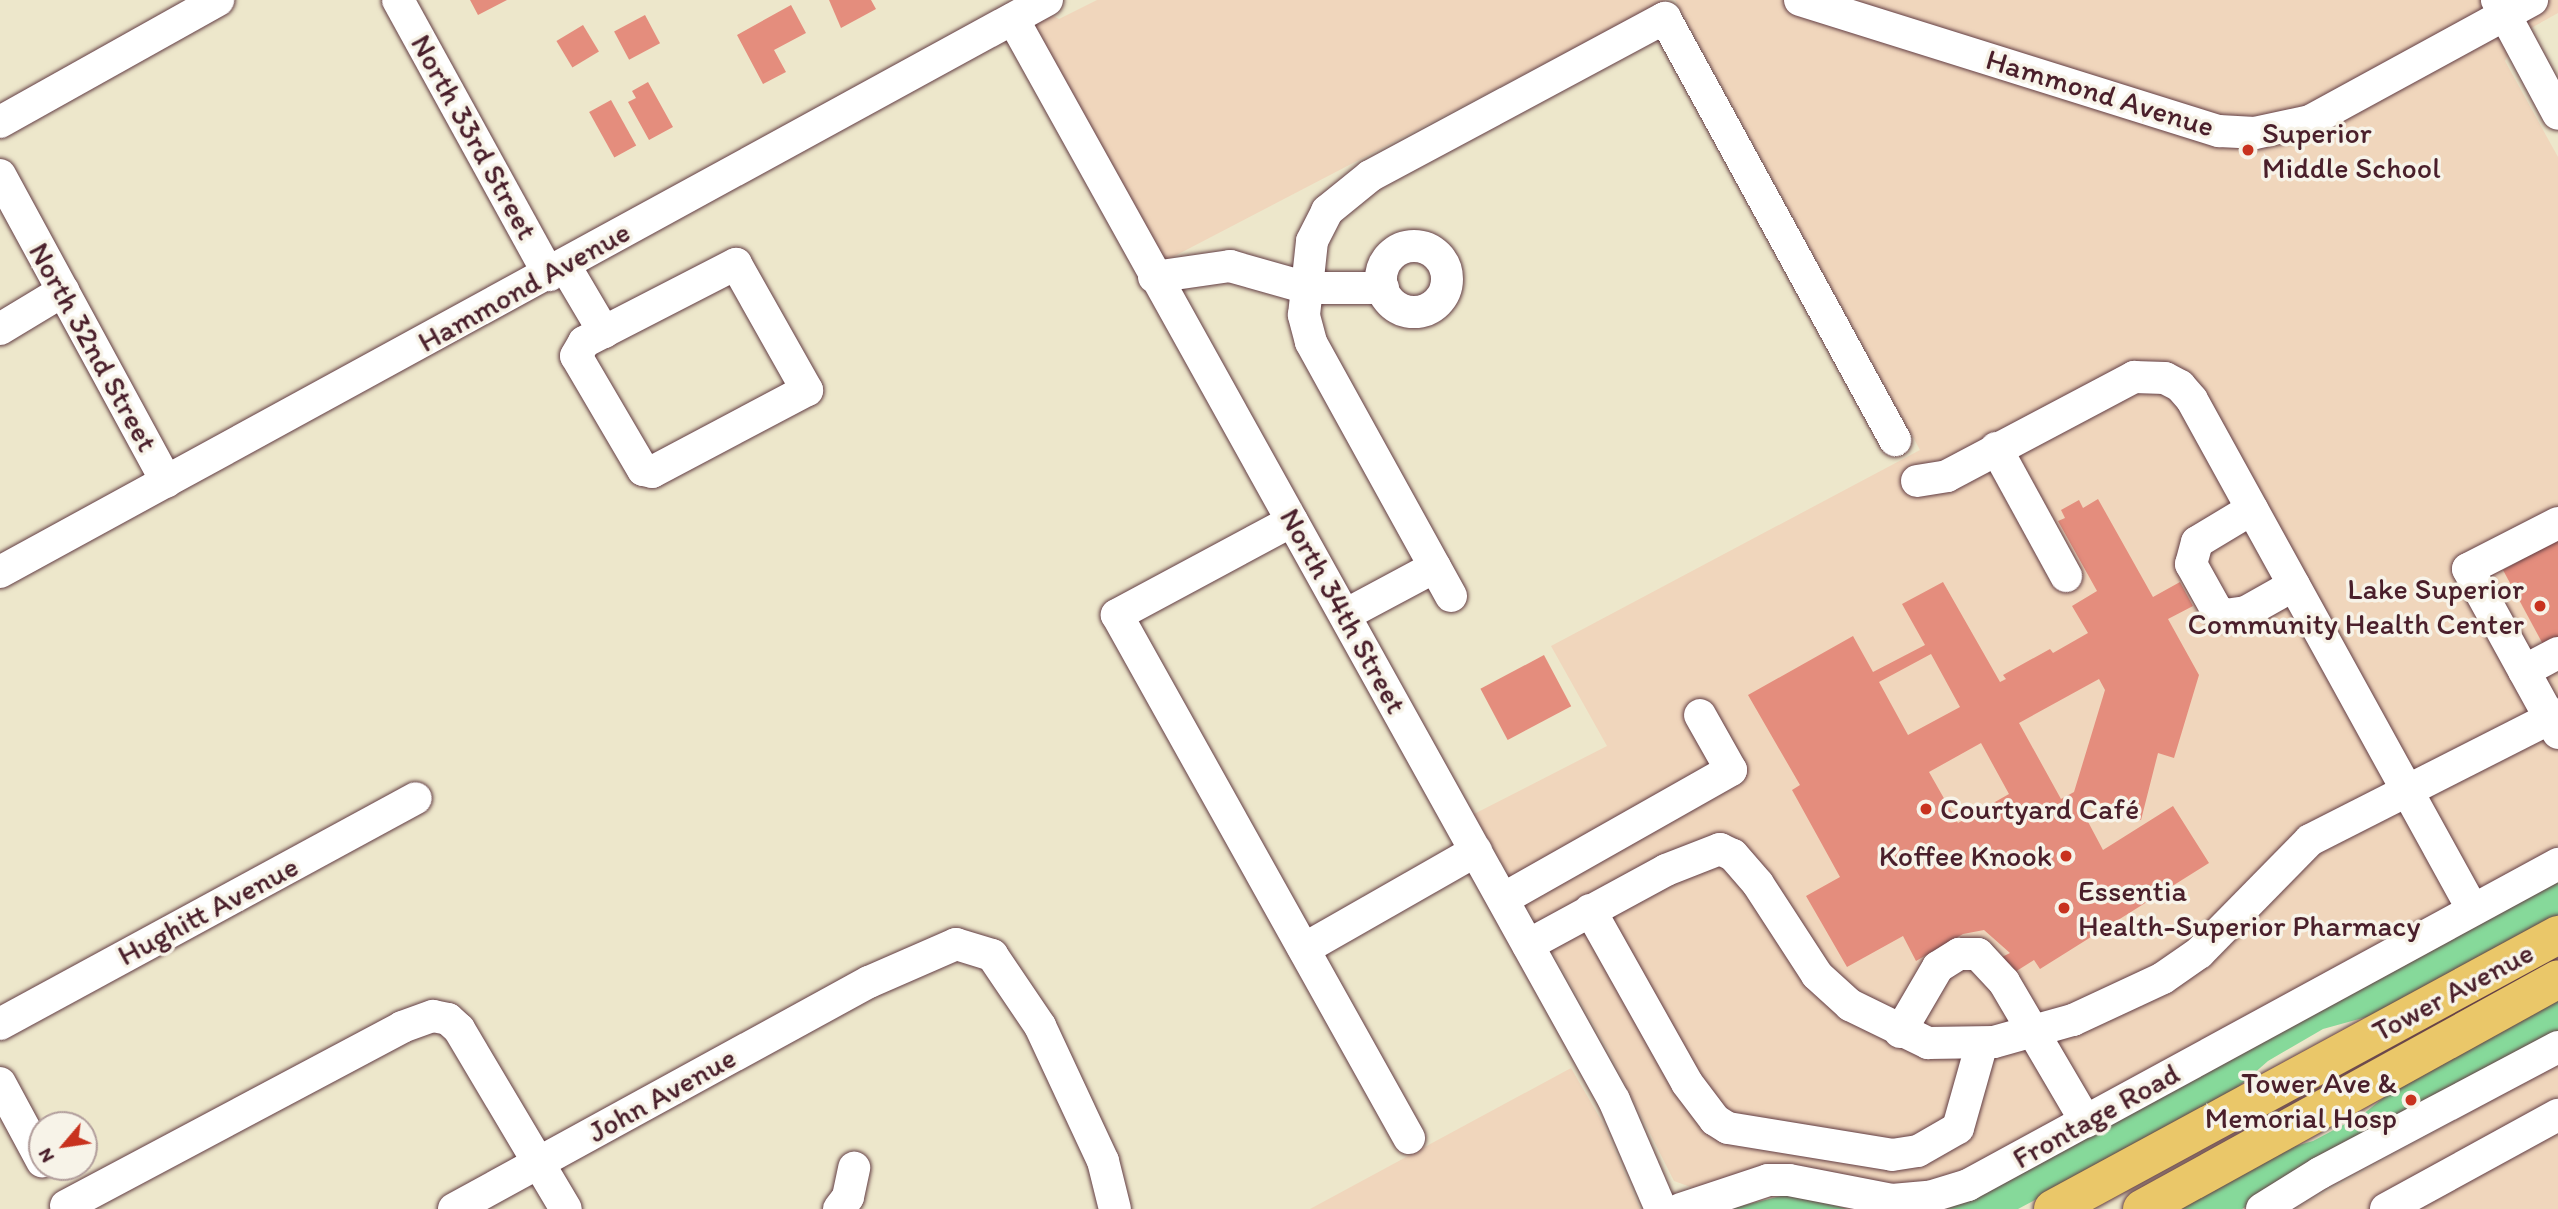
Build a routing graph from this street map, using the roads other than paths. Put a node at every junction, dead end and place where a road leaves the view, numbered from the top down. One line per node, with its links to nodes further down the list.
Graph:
1 (218, 0): 8 (street)
2 (398, 0): 10 (street, North 33rd Street)
3 (1047, 0): 6 (street, Hammond Avenue)
4 (1800, 0): 5 (street, Hammond Avenue)
5 (2511, 4): 7 (street)
6 (1013, 19): 10 (street, Hammond Avenue); 11 (street, North 34th Street)
7 (2558, 114)
8 (0, 122)
9 (0, 175): 14 (street, North 32nd Street)
10 (557, 270): 16 (street, North 33rd Street); 20 (street, Hammond Avenue)
11 (1154, 276): 12 (street); 22 (street, North 34th Street)
12 (1307, 288): 13 (street); 17 (street); 24 (street)
13 (1382, 288)
14 (63, 291): 15 (street); 20 (street, North 32nd Street)
15 (0, 329)
16 (604, 332): 16 (street)
17 (1895, 440)
18 (1996, 448): 19 (street); 21 (street); 26 (street)
19 (1917, 481)
20 (167, 482): 25 (street, Hammond Avenue)
21 (2252, 509): 27 (street); 27 (street)
22 (1292, 521): 29 (street, North 34th Street); 43 (street)
23 (2558, 523): 31 (street)
24 (1435, 567): 28 (street); 29 (street)
25 (0, 572)
26 (2066, 576)
27 (2294, 585): 34 (street)
28 (1451, 596)
29 (1345, 615): 36 (street, North 34th Street)
30 (2558, 653): 31 (street)
31 (2524, 671): 33 (street)
32 (1700, 715): 38 (street)
33 (2555, 722): 34 (street)
34 (2407, 791): 40 (street); 46 (street)
35 (416, 798): 45 (street, Hughitt Avenue)
36 (1476, 851): 38 (street, North 34th Street); 43 (street)
37 (2558, 864): 40 (street, Frontage Road)
38 (1503, 899): 42 (street, North 34th Street)
39 (1590, 910): 42 (street); 47 (street); 48 (street)
40 (2473, 910): 52 (street, Frontage Road)
41 (2558, 935): 65 (main road, Tower Avenue)
42 (1528, 945): 63 (street, North 34th Street)
43 (1304, 949): 54 (street)
44 (2558, 979): 66 (main road, Tower Avenue)
45 (0, 1024)
46 (2035, 1031): 47 (street); 48 (street); 52 (street)
47 (1900, 1032): 48 (street)
48 (1982, 1043)
49 (2558, 1047): 67 (street)
50 (0, 1083): 53 (street)
51 (2558, 1115): 68 (street)
52 (2086, 1122): 64 (street, Frontage Road)
53 (28, 1135)
54 (1409, 1138)
55 (540, 1161): 58 (street); 59 (street, John Avenue); 60 (street); 62 (street, John Avenue)
56 (854, 1168): 61 (street)
57 (53, 1181): 58 (street)
58 (67, 1207)
59 (454, 1209)
60 (566, 1209)
61 (839, 1209)
62 (1115, 1209)
63 (1661, 1209)
64 (1681, 1209)
65 (2053, 1209)
66 (2142, 1209)
67 (2262, 1209)
68 (2386, 1209)

